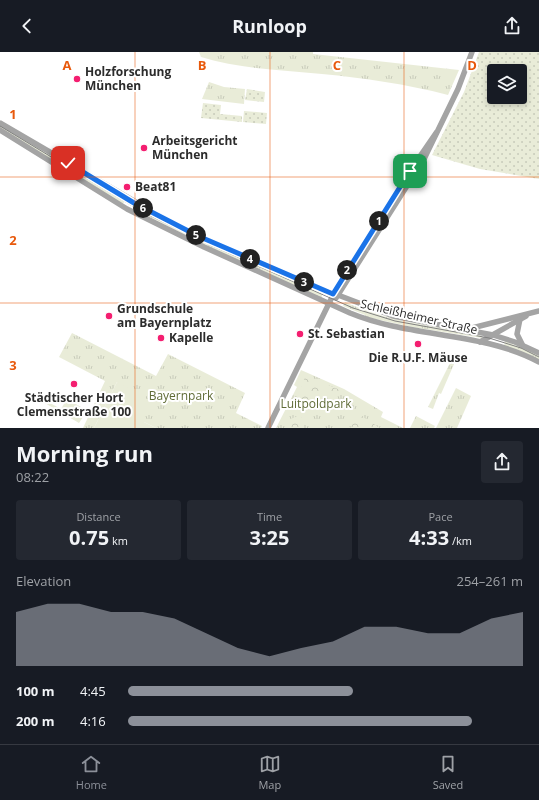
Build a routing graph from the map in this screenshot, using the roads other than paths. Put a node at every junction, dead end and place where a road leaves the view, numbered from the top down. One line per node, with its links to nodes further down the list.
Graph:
1 (472, 52): 4 (main road)
2 (0, 123): 4 (main road, Schleißheimer Straße)
3 (0, 130): 5 (main road, Schleißheimer Straße)
4 (336, 295): 5 (main road); 9 (main road, Schleißheimer Straße)
5 (329, 303): 11 (main road, Schleißheimer Straße); 15 (main road)
6 (539, 311): 7 (main road)
7 (530, 313): 8 (main road); 9 (main road)
8 (520, 319): 10 (main road); 12 (main road)
9 (464, 330): 10 (main road, Schleißheimer Straße)
10 (493, 335): 11 (main road); 12 (main road, Schleißheimer Straße)
11 (480, 342): 14 (main road, Schleißheimer Straße)
12 (522, 345): 13 (main road, Schleißheimer Straße)
13 (539, 353)
14 (539, 362)
15 (268, 428)

